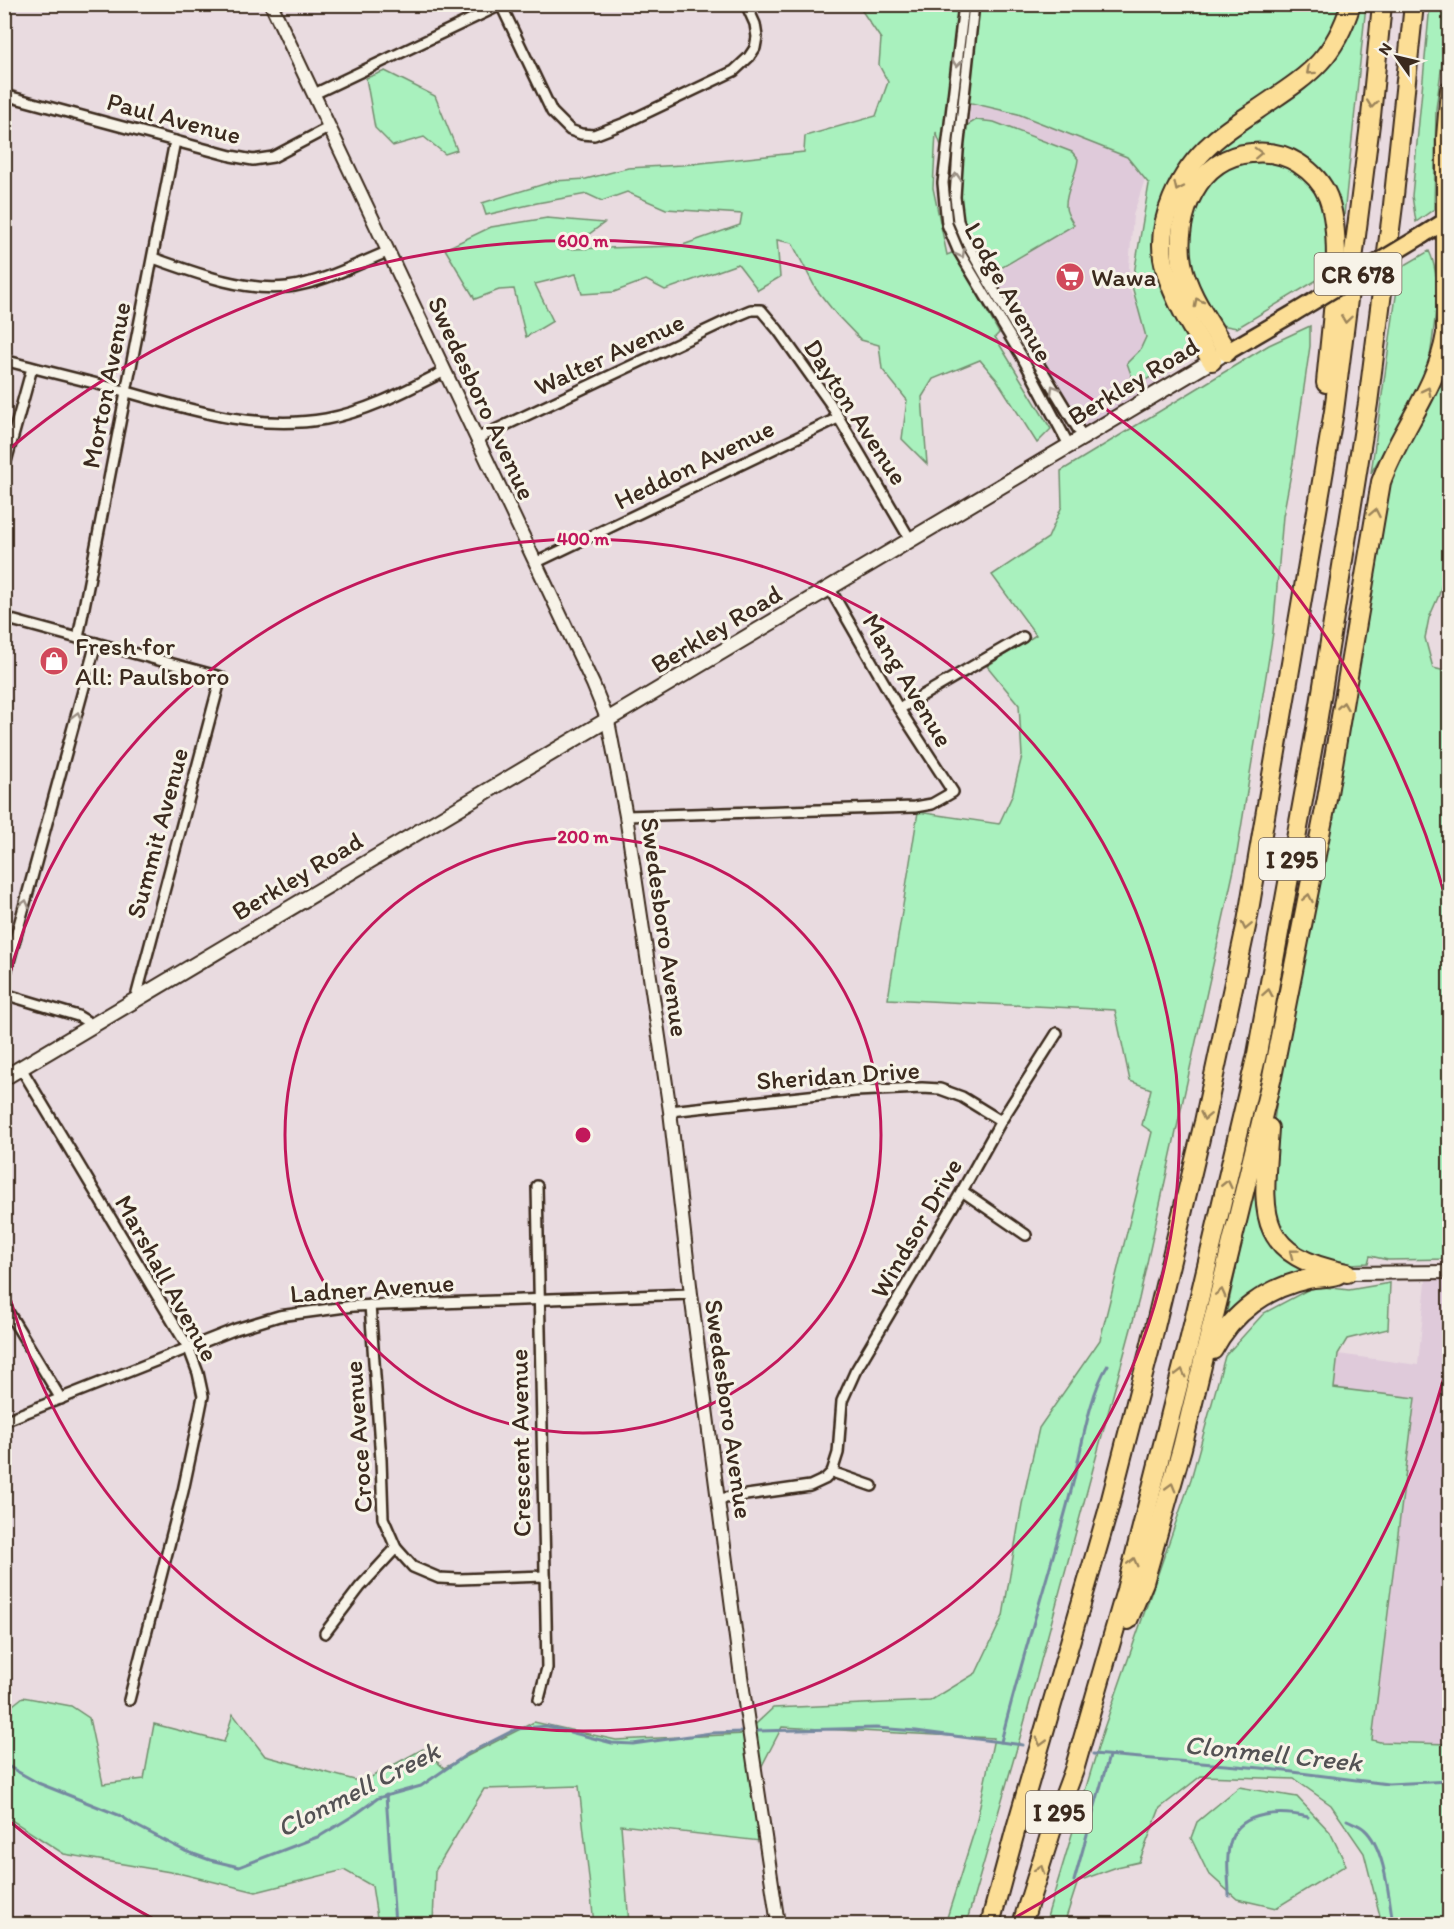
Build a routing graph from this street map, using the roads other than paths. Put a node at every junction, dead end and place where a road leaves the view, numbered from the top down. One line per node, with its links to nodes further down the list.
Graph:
1 (271, 4): 10 (street, Swedesboro Avenue)
2 (746, 4): 8 (street)
3 (964, 4): 26 (street, Lodge Avenue, one-way to 26)
4 (974, 4): 25 (street, Lodge Avenue, one-way to 4)
5 (1351, 4): 18 (highway, one-way to 18)
6 (1382, 4): 38 (highway, I 295, one-way to 38)
7 (1414, 4): 69 (highway, I 295, one-way to 7)
8 (502, 5): 10 (street)
9 (1449, 90): 14 (highway)
10 (314, 94): 12 (street, Swedesboro Avenue)
11 (4, 95): 13 (street, Paul Avenue)
12 (328, 128): 13 (street, Paul Avenue); 15 (street, Swedesboro Avenue)
13 (175, 141): 16 (street, Morton Avenue)
14 (1448, 219): 18 (main road, Berkley Road / CR 678, bridge); 45 (highway, one-way to 14)
15 (387, 252): 16 (street); 21 (street, Swedesboro Avenue)
16 (153, 258): 22 (street, Morton Avenue)
17 (761, 310): 23 (street, Dayton Avenue); 24 (street, Walter Avenue)
18 (1220, 357): 25 (main road, Berkley Road / CR 678); 38 (highway, one-way to 38)
19 (4, 360): 20 (street)
20 (32, 368): 22 (street); 27 (street)
21 (445, 371): 22 (street); 24 (street, Swedesboro Avenue)
22 (125, 392): 33 (street, Morton Avenue)
23 (838, 418): 28 (street, Dayton Avenue); 29 (street, Heddon Avenue)
24 (476, 439): 29 (street, Swedesboro Avenue)
25 (1084, 439): 26 (main road, Berkley Road / CR 678)
26 (1070, 447): 28 (main road, Berkley Road / CR 678)
27 (4, 469)
28 (911, 540): 30 (main road, Berkley Road / CR 678)
29 (535, 563): 36 (street, Swedesboro Avenue)
30 (830, 589): 35 (street, Mang Avenue); 36 (main road, Berkley Road / CR 678)
31 (4, 618): 33 (street)
32 (1023, 637): 35 (street)
33 (78, 638): 34 (street)
34 (96, 643): 39 (street, one-way to 34); 41 (street, Summit Avenue)
35 (899, 709): 37 (street, Mang Avenue)
36 (608, 721): 37 (street, Swedesboro Avenue); 41 (main road, Berkley Road / CR 678)
37 (626, 816): 47 (street, Swedesboro Avenue)
38 (1254, 883): 71 (highway, I 295, one-way to 71)
39 (4, 980)
40 (4, 994): 42 (street)
41 (135, 1001): 42 (main road, Berkley Road / CR 678)
42 (93, 1024): 44 (main road, Berkley Road / CR 678)
43 (1057, 1033): 48 (street, Windsor Drive)
44 (21, 1068): 46 (main road, Berkley Road / CR 678); 58 (street, Marshall Avenue)
45 (1272, 1077): 53 (highway, one-way to 45); 59 (highway, one-way to 45)
46 (4, 1078)
47 (670, 1111): 48 (street, Sheridan Drive); 54 (street, Swedesboro Avenue)
48 (1001, 1121): 50 (street, Windsor Drive)
49 (537, 1186): 55 (street, Crescent Avenue)
50 (962, 1191): 51 (street); 62 (street, Windsor Drive)
51 (1026, 1236)
52 (1449, 1272): 53 (street)
53 (1347, 1273): 59 (highway)
54 (691, 1294): 55 (street, Ladner Avenue); 64 (street, Swedesboro Avenue)
55 (538, 1299): 57 (street, Ladner Avenue); 66 (street, Crescent Avenue)
56 (4, 1305): 60 (street)
57 (370, 1305): 58 (street, Ladner Avenue); 65 (street, Croce Avenue)
58 (189, 1349): 60 (street, Ladner Avenue); 70 (street, Marshall Avenue)
59 (1202, 1370): 69 (highway, one-way to 59)
60 (61, 1399): 61 (street, Ladner Avenue)
61 (4, 1421)
62 (832, 1472): 63 (street); 64 (street)
63 (872, 1486)
64 (718, 1499): 72 (street, Swedesboro Avenue)
65 (396, 1548): 66 (street, Croce Avenue); 67 (street)
66 (544, 1576): 68 (street, Crescent Avenue)
67 (325, 1633)
68 (539, 1699)
69 (1095, 1699): 75 (highway, I 295, one-way to 69)
70 (129, 1700)
71 (1016, 1828): 73 (highway); 74 (highway, I 295)
72 (778, 1924)
73 (976, 1924)
74 (990, 1924)
75 (1022, 1924)

